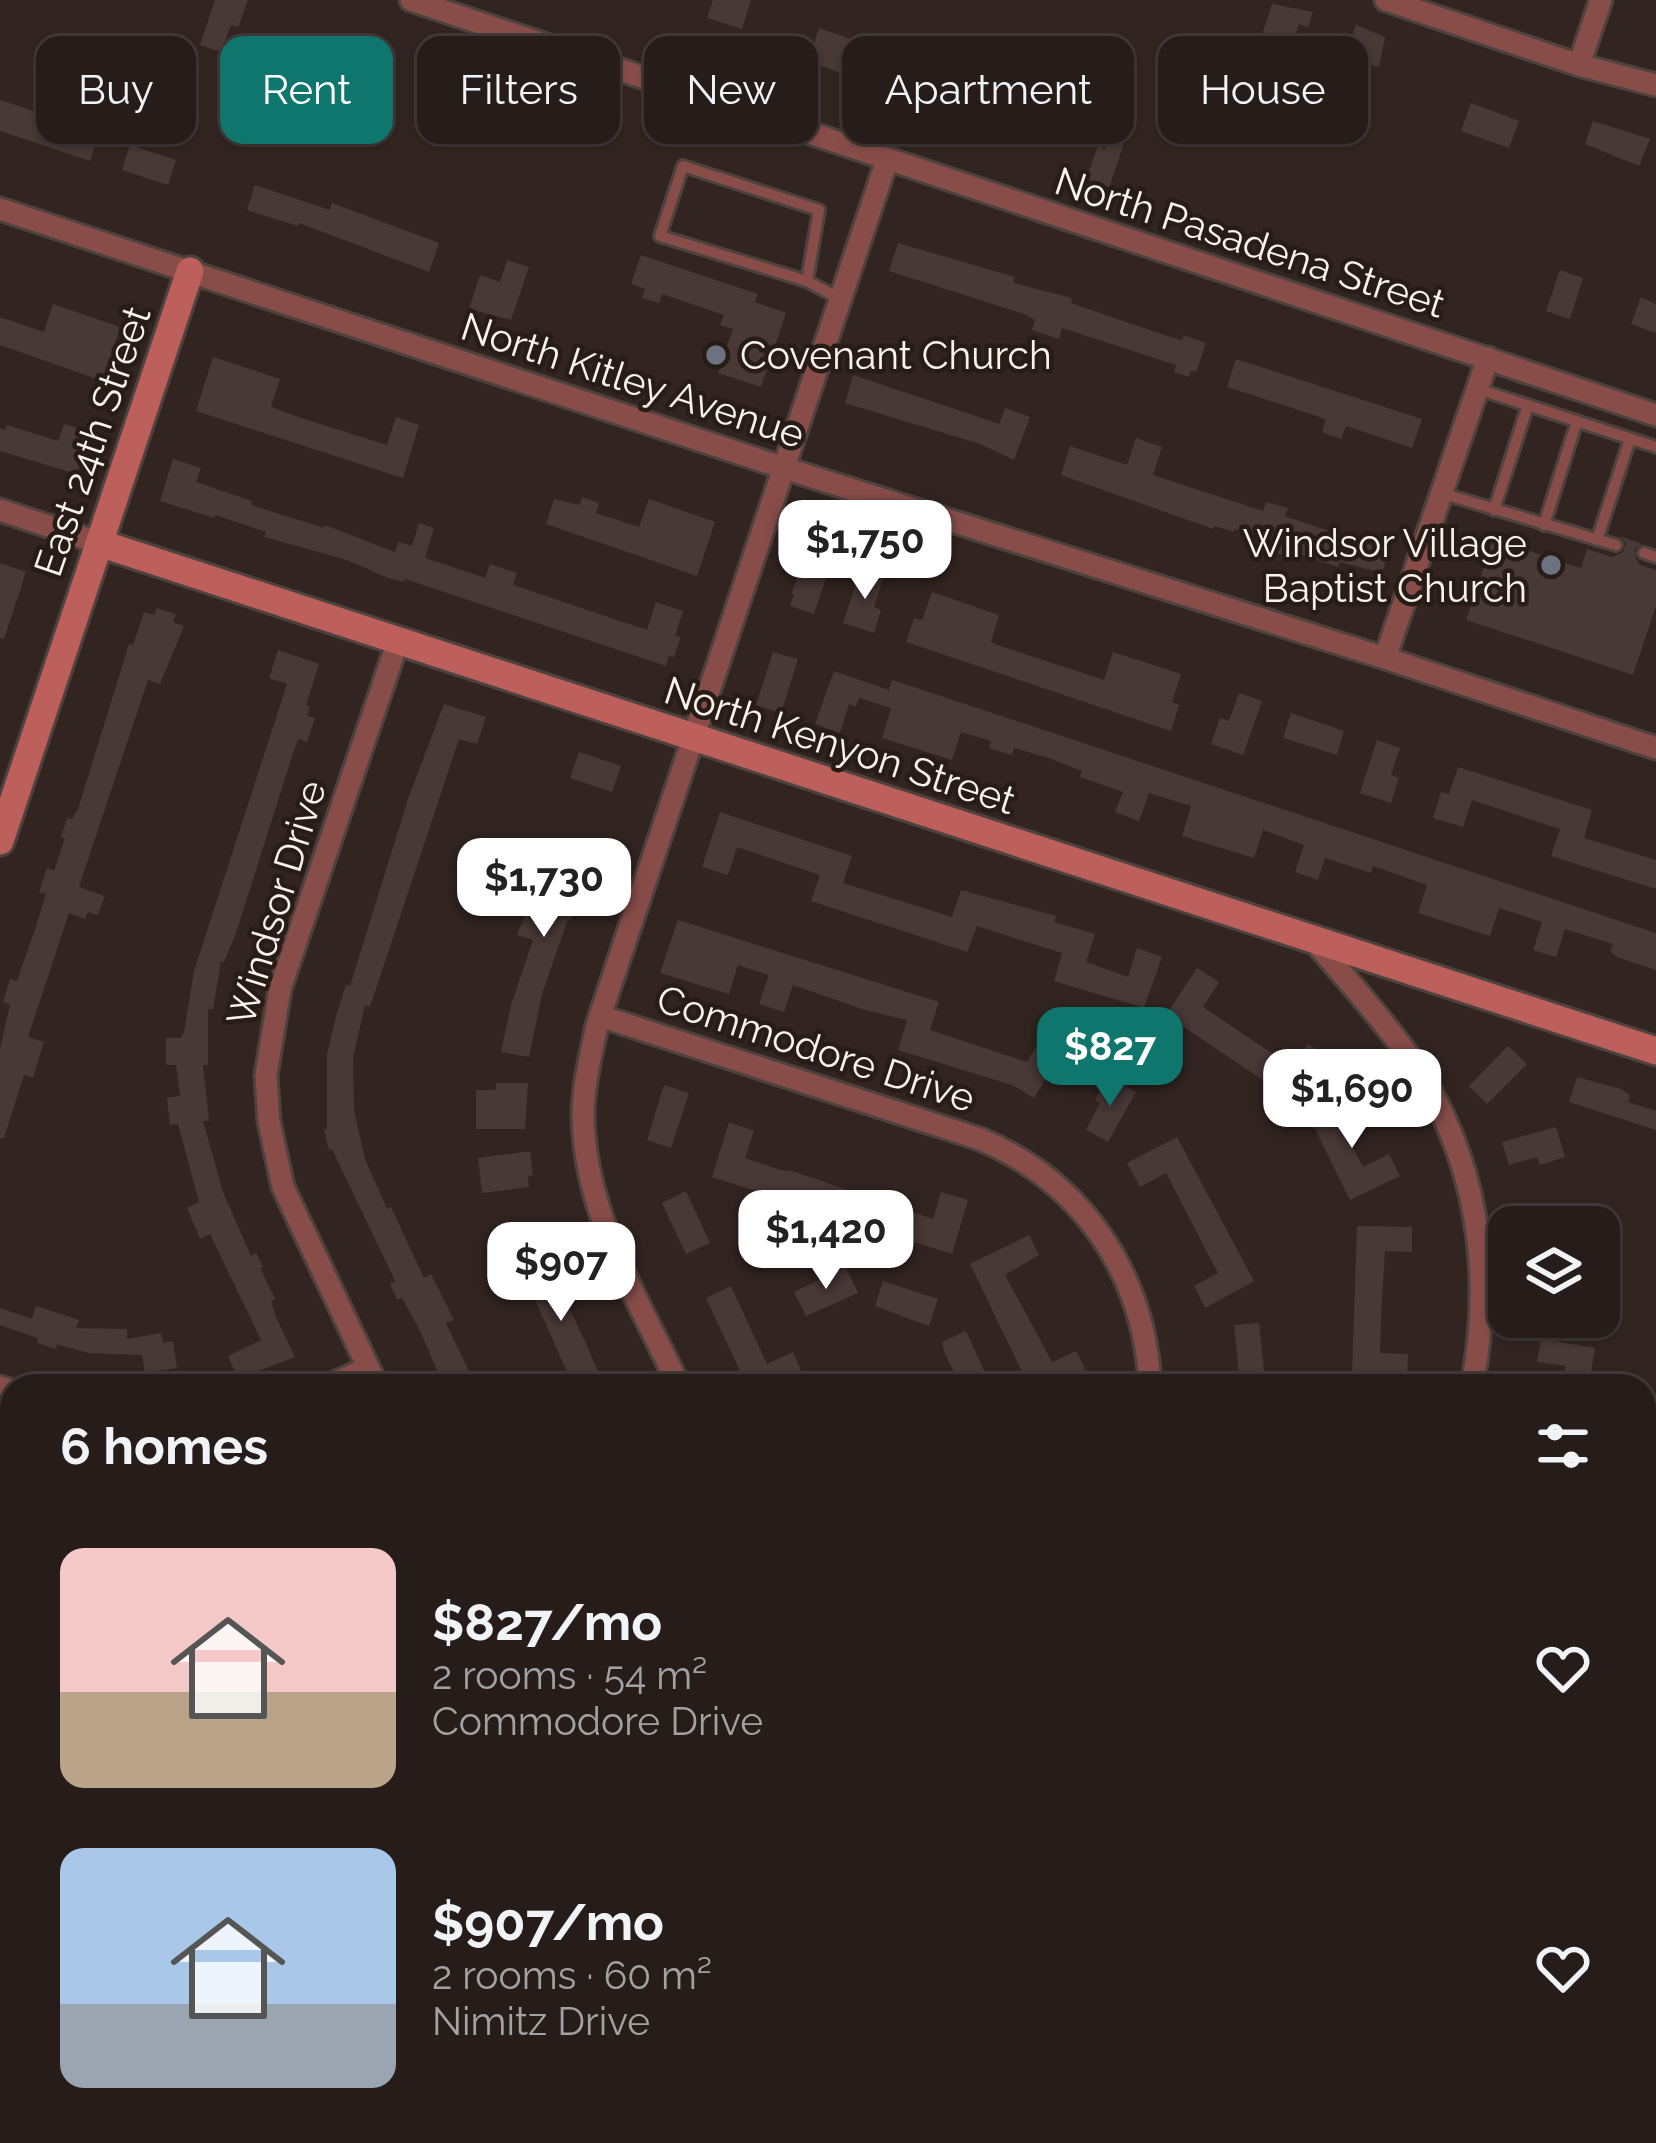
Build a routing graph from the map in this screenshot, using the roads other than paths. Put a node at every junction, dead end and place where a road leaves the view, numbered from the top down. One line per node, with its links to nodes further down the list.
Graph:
1 (411, 0): 6 (street, North Pasadena Street)
2 (1386, 0): 4 (street)
3 (1601, 0): 4 (street)
4 (1579, 65): 5 (street)
5 (1656, 85)
6 (887, 160): 10 (street); 11 (street, North Pasadena Street)
7 (0, 209): 8 (street, North Kitley Avenue)
8 (190, 271): 18 (street, North Kitley Avenue); 24 (street, East 24th Street)
9 (807, 280): 9 (lane); 10 (lane)
10 (840, 299): 18 (street)
11 (1489, 358): 12 (street); 14 (street, North Pasadena Street)
12 (1478, 389): 13 (lane); 19 (street)
13 (1528, 405): 15 (lane); 21 (lane)
14 (1656, 415)
15 (1577, 421): 16 (lane); 22 (lane)
16 (1630, 439): 17 (lane); 23 (lane)
17 (1656, 447)
18 (784, 468): 27 (street, North Kitley Avenue); 28 (street)
19 (1444, 494): 21 (lane); 27 (street)
20 (0, 510): 24 (street, North Kenyon Street)
21 (1494, 510): 22 (lane)
22 (1544, 525): 23 (lane)
23 (1597, 540): 25 (lane)
24 (99, 543): 26 (street, North Kenyon Street); 30 (street, East 24th Street)
25 (1616, 545)
26 (398, 641): 28 (street, North Kenyon Street); 34 (street, Windsor Drive)
27 (1385, 658): 29 (street, North Kitley Avenue)
28 (694, 738): 31 (street, North Kenyon Street); 32 (street)
29 (1656, 748)
30 (0, 842)
31 (1316, 943): 33 (street, North Kenyon Street); 37 (street)
32 (600, 1016): 35 (street); 36 (street, Commodore Drive)
33 (1656, 1051)
34 (372, 1374)
35 (673, 1374)
36 (1148, 1374)
37 (1474, 1374)

